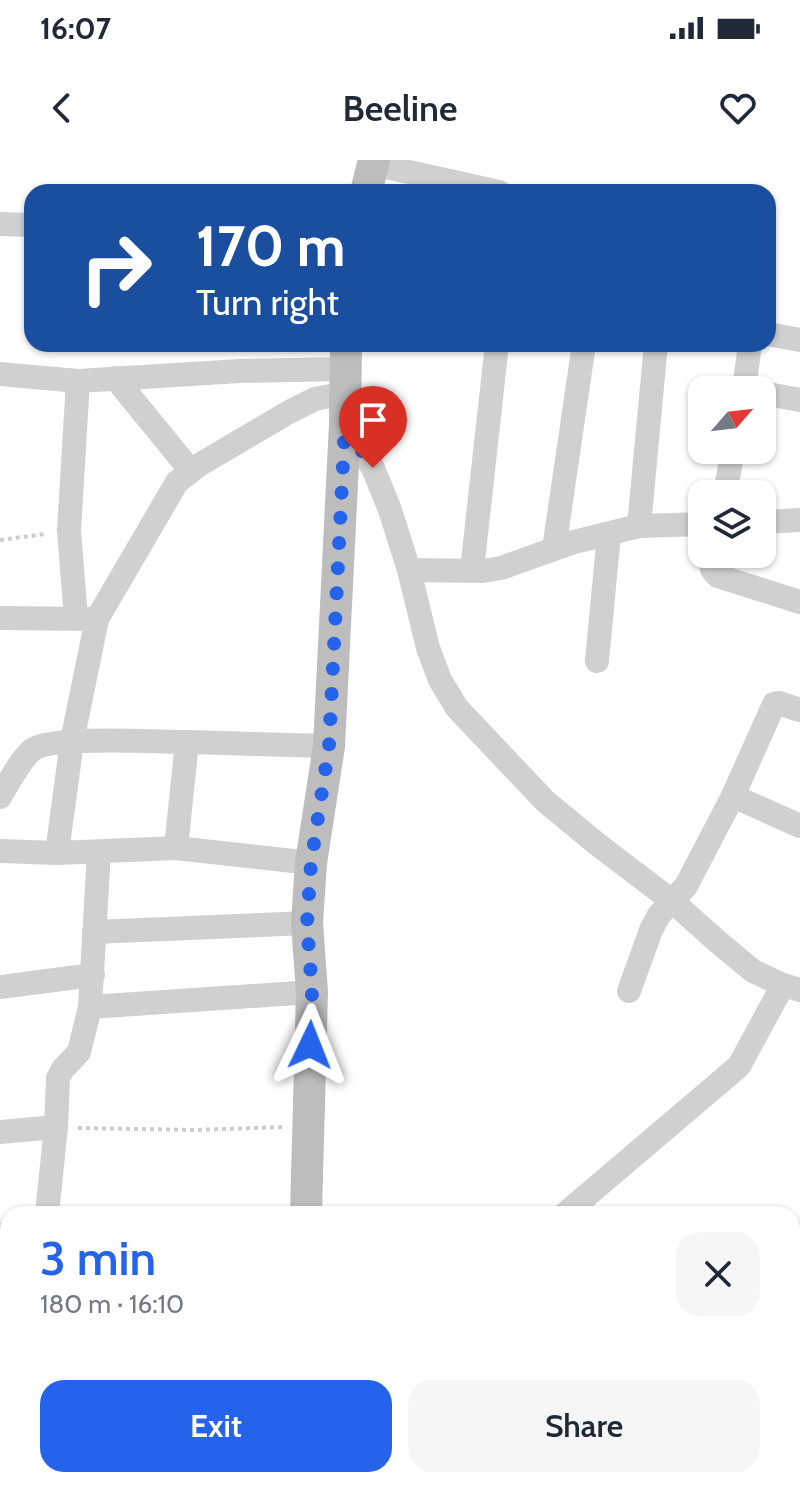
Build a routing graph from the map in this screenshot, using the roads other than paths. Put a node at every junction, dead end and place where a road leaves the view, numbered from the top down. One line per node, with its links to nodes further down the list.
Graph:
1 (371, 172): 2 (street)
2 (448, 184)
3 (0, 224): 4 (street)
4 (24, 225)
5 (776, 336): 6 (street)
6 (800, 340)
7 (496, 352): 27 (street)
8 (583, 352): 24 (street)
9 (655, 352): 22 (street)
10 (749, 352): 12 (street)
11 (0, 374): 14 (street)
12 (746, 376)
13 (115, 378): 14 (street); 15 (street); 18 (street)
14 (78, 381): 30 (street)
15 (346, 382): 18 (street); 26 (street); 35 (street)
16 (776, 396): 17 (street)
17 (800, 400)
18 (191, 471): 30 (street)
19 (800, 520): 20 (street)
20 (776, 521)
21 (688, 524): 22 (street)
22 (639, 526): 23 (street)
23 (609, 534): 24 (street); 31 (street)
24 (554, 549): 27 (street)
25 (711, 568): 28 (street)
26 (409, 570): 27 (street); 44 (street)
27 (472, 570)
28 (800, 602)
29 (0, 618): 30 (street)
30 (87, 619): 33 (street)
31 (597, 661)
32 (800, 710): 36 (street)
33 (72, 741): 34 (street); 37 (street); 42 (street)
34 (187, 742): 35 (street); 39 (street)
35 (329, 746): 43 (street)
36 (733, 796): 38 (street); 44 (street)
37 (0, 797)
38 (800, 826)
39 (176, 848): 41 (street); 43 (street)
40 (0, 851): 42 (street)
41 (99, 852): 42 (street); 46 (street)
42 (57, 853)
43 (311, 863): 45 (street)
44 (672, 901): 49 (street); 50 (street)
45 (307, 923): 46 (street); 51 (street)
46 (94, 932): 47 (street)
47 (93, 975): 48 (street); 52 (street)
48 (0, 987)
49 (792, 987): 57 (street)
50 (629, 991)
51 (312, 992): 52 (street); 56 (street)
52 (90, 1007): 53 (street)
53 (56, 1127): 54 (street); 55 (street)
54 (0, 1132)
55 (48, 1206)
56 (306, 1206)
57 (574, 1206)

